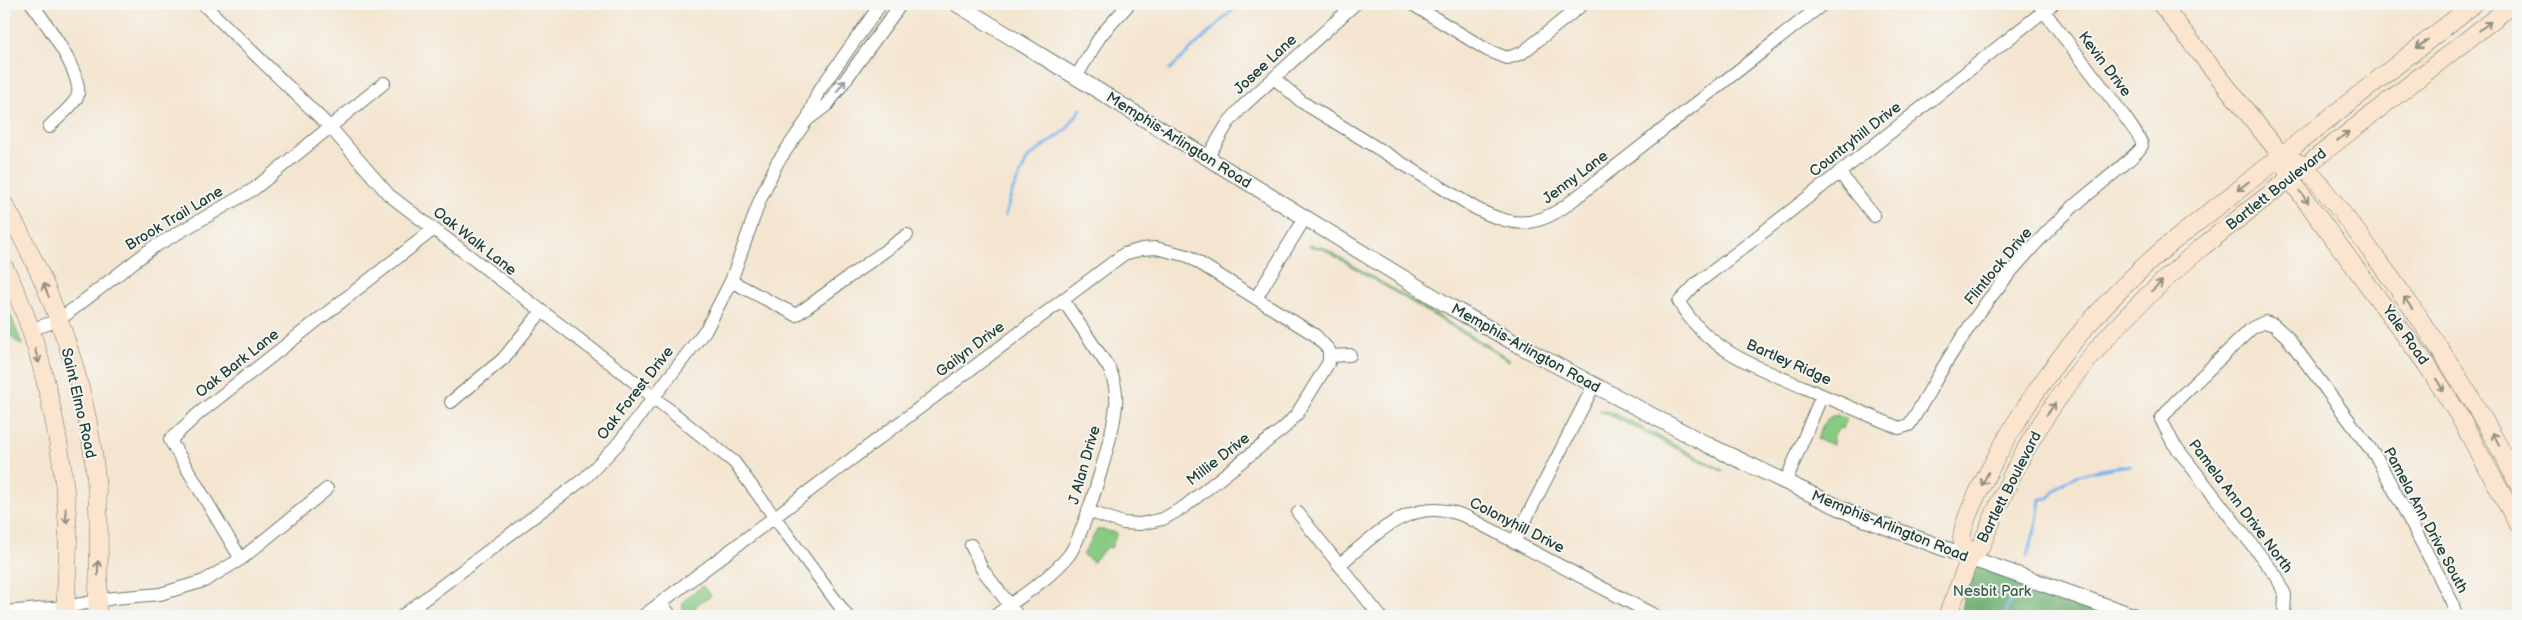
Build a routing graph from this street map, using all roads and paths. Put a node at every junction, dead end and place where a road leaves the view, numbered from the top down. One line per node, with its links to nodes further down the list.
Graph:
1 (32, 4): 21 (street)
2 (203, 4): 22 (street, Oak Walk Lane)
3 (881, 4): 20 (street, Oak Forest Drive)
4 (901, 4): 20 (street, Oak Forest Drive, one-way to 4)
5 (957, 4): 17 (street, Memphis-Arlington Road)
6 (1129, 4): 17 (street)
7 (1356, 4): 18 (street, Josee Lane)
8 (1412, 4): 9 (street)
9 (1583, 4)
10 (1823, 4): 18 (street, Jenny Lane)
11 (2161, 4): 24 (main road, Yale Road)
12 (2474, 4): 15 (main road, Bartlett Boulevard)
13 (2513, 4): 16 (main road, Bartlett Boulevard, one-way to 13)
14 (2045, 6): 23 (street, Kevin Drive); 27 (street, Countryhill Drive)
15 (2443, 28): 16 (main road); 24 (main road, Bartlett Boulevard, one-way to 24)
16 (2459, 47): 26 (main road, Bartlett Boulevard, one-way to 16)
17 (1076, 77): 25 (street, Memphis-Arlington Road)
18 (1274, 78): 25 (street, Josee Lane)
19 (384, 83): 22 (street, Brook Trail Lane)
20 (807, 120): 35 (street, Oak Forest Drive)
21 (49, 127)
22 (330, 127): 32 (street, Oak Walk Lane); 40 (street, Brook Trail Lane)
23 (2142, 146): 51 (street, Flintlock Drive)
24 (2281, 155): 26 (main road, Yale Road); 28 (main road, Yale Road); 42 (main road, Bartlett Boulevard, one-way to 42)
25 (1207, 158): 31 (street, Memphis-Arlington Road)
26 (2305, 166): 28 (main road, Bartlett Boulevard); 52 (main road, Yale Road, one-way to 26)
27 (1839, 172): 30 (street); 38 (street, Countryhill Drive)
28 (2290, 180): 43 (main road, Bartlett Boulevard, one-way to 28); 58 (main road, Yale Road, one-way to 58)
29 (4, 204): 40 (main road, Saint Elmo Road, one-way to 29)
30 (1874, 216)
31 (1305, 218): 36 (street); 46 (street, Memphis-Arlington Road)
32 (434, 229): 39 (street, Oak Walk Lane); 62 (street, Oak Bark Lane)
33 (907, 235): 35 (street)
34 (4, 266): 41 (main road, Saint Elmo Road)
35 (731, 281): 48 (street, Oak Forest Drive)
36 (1256, 298): 37 (street, Gailyn Drive); 45 (street, Gailyn Drive)
37 (1064, 300): 55 (street, J Alan Drive); 57 (street, Gailyn Drive)
38 (1679, 302): 47 (street, Bartley Ridge)
39 (542, 312): 48 (street, Oak Walk Lane); 49 (street)
40 (58, 320): 41 (street, Brook Trail Lane); 66 (main road, Saint Elmo Road, one-way to 40)
41 (30, 330): 68 (main road, Saint Elmo Road, one-way to 68)
42 (2080, 331): 43 (main road); 61 (main road, Bartlett Boulevard, one-way to 61)
43 (2098, 346): 61 (main road, Bartlett Boulevard, one-way to 43)
44 (1350, 355): 45 (street)
45 (1330, 356): 55 (street, Millie Drive)
46 (1594, 386): 53 (street, Memphis-Arlington Road); 59 (street)
47 (1822, 395): 51 (street, Bartley Ridge); 53 (street)
48 (653, 396): 57 (street, Oak Walk Lane); 70 (street, Oak Forest Drive)
49 (451, 402)
50 (2161, 419): 69 (street, Pamela Ann Drive South); 80 (street, Pamela Ann Drive North)
51 (1902, 428)
52 (2518, 482)
53 (1785, 483): 61 (street, Memphis-Arlington Road)
54 (326, 488): 62 (street)
55 (1088, 511): 65 (street, J Alan Drive)
56 (1298, 513): 63 (street)
57 (773, 517): 64 (street, Gailyn Drive); 73 (street, Oak Walk Lane)
58 (2518, 524)
59 (1514, 542): 63 (street, Colonyhill Drive); 77 (street, Colonyhill Drive)
60 (971, 545): 65 (street)
61 (1970, 558): 78 (main road); 79 (street, Memphis-Arlington Road)
62 (241, 559): 66 (street)
63 (1339, 565): 76 (street)
64 (660, 603): 71 (street, Gailyn Drive); 72 (street)
65 (1009, 605): 74 (street, J Alan Drive); 75 (street)
66 (97, 610): 68 (street)
67 (4, 612): 68 (street)
68 (65, 612)
69 (2460, 614)
70 (402, 616)
71 (642, 616)
72 (671, 616)
73 (847, 616)
74 (995, 616)
75 (1018, 616)
76 (1380, 616)
77 (1656, 616)
78 (1947, 616)
79 (2134, 616)
80 (2284, 616)

